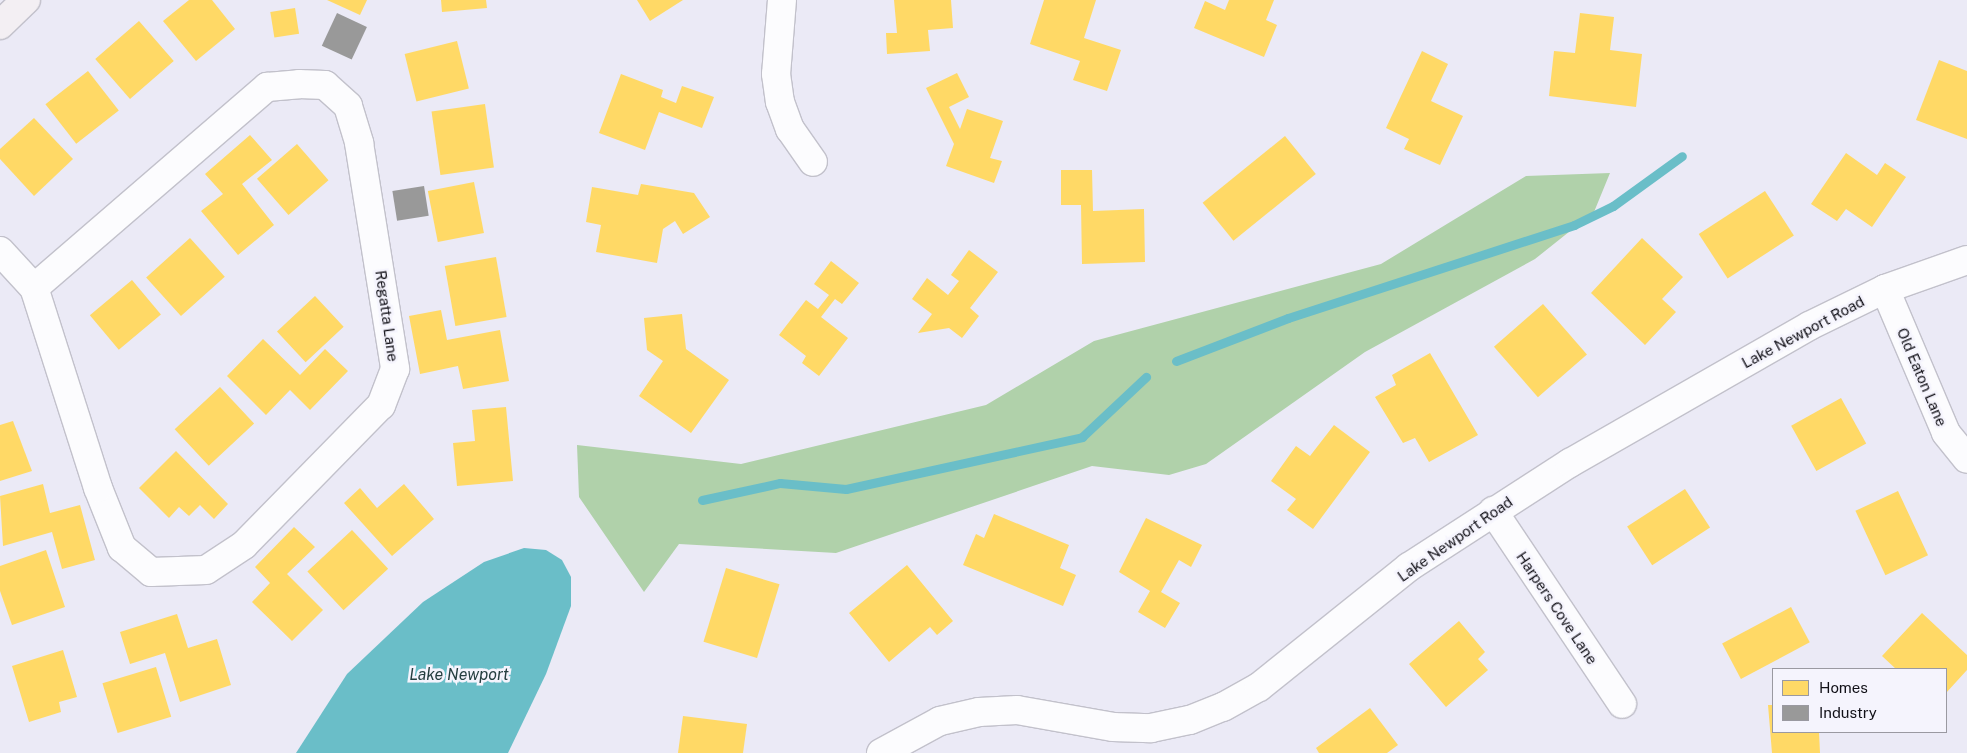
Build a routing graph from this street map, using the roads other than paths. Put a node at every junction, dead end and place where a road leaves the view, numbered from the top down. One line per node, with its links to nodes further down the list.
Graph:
1 (26, 0): 3 (street)
2 (782, 0): 4 (street)
3 (0, 25)
4 (813, 162)
5 (0, 251): 7 (street, Regatta Lane)
6 (1967, 260): 8 (street, Lake Newport Road)
7 (34, 288): 7 (street, Regatta Lane)
8 (1885, 289): 9 (street, Old Eaton Lane); 10 (street, Lake Newport Road)
9 (1967, 459)
10 (1493, 511): 11 (street, Harpers Cove Lane); 12 (street, Lake Newport Road)
11 (1622, 704)
12 (880, 753)

